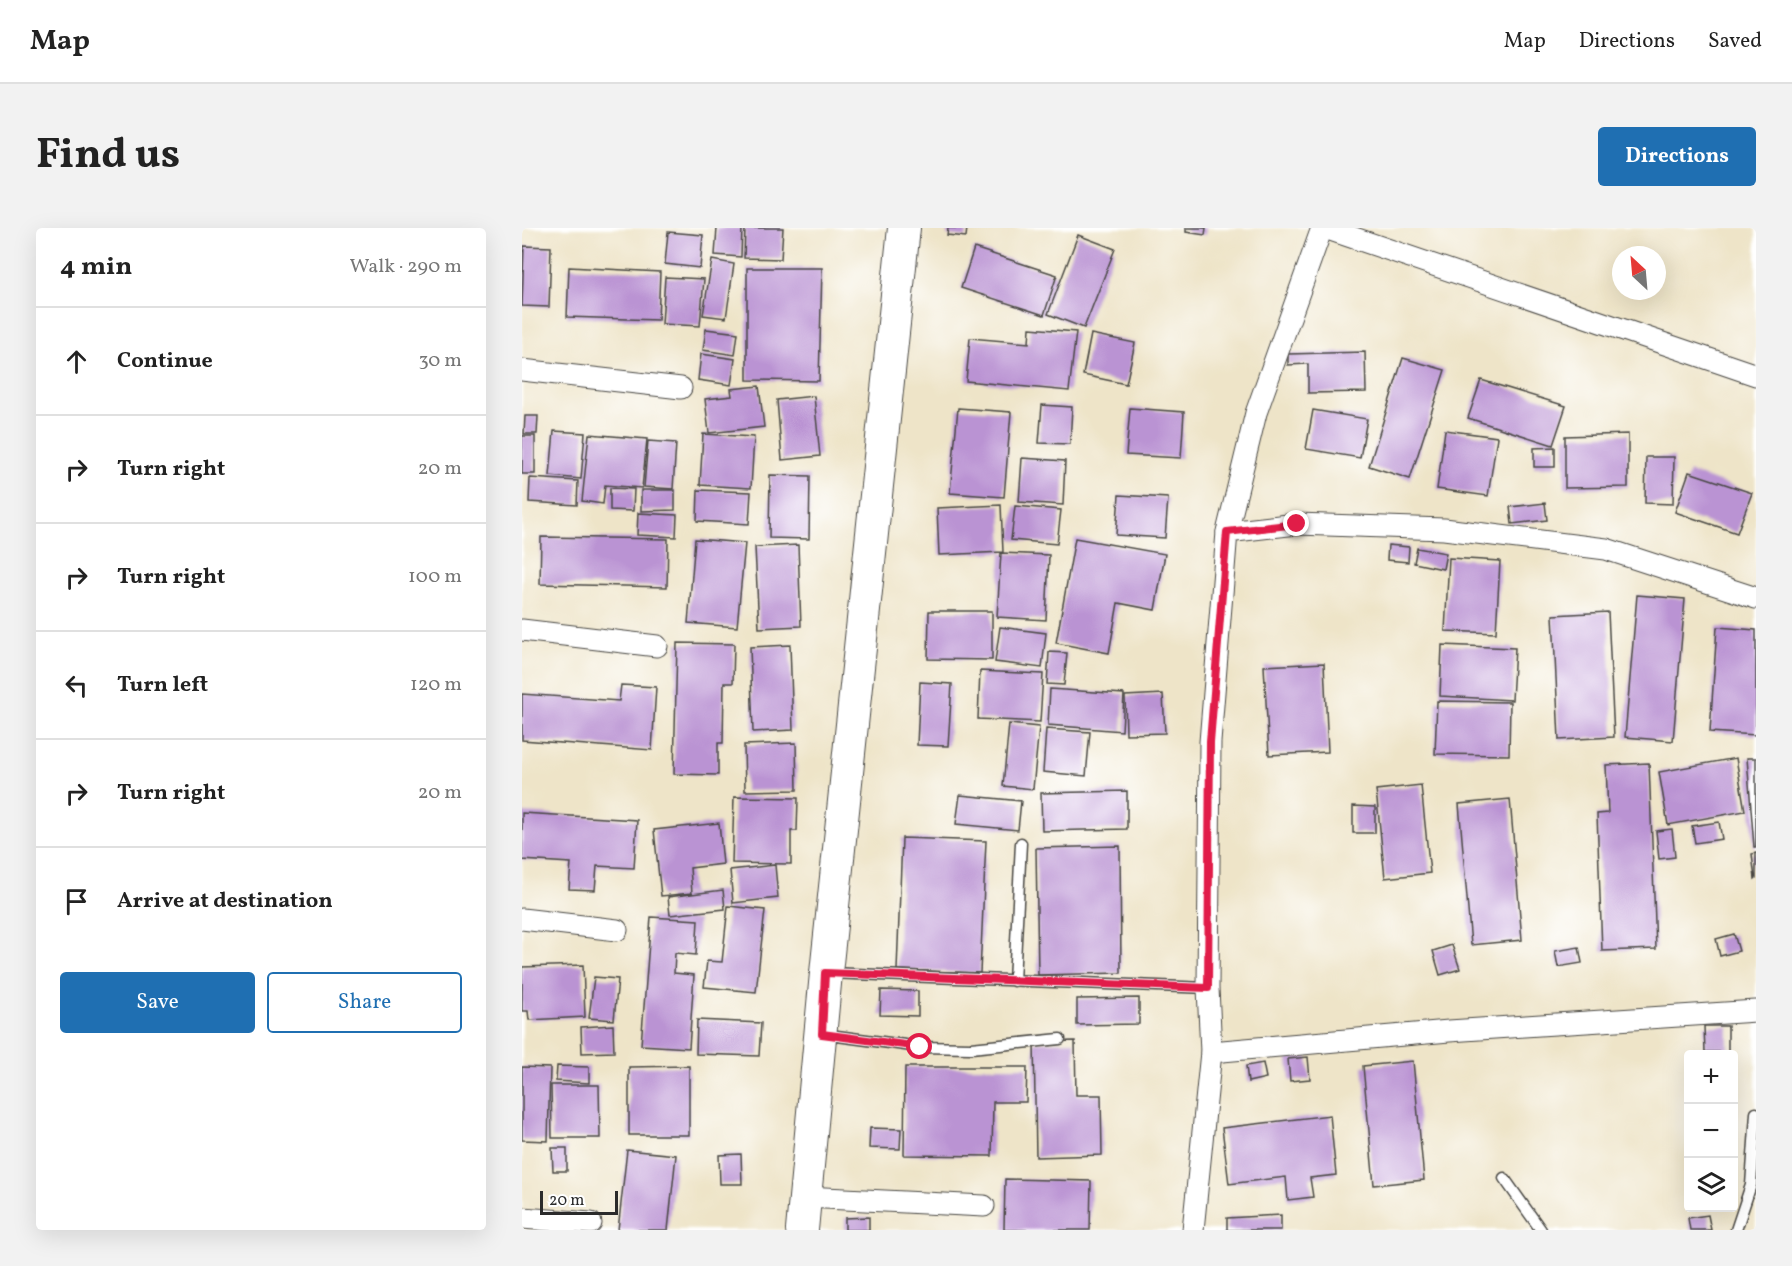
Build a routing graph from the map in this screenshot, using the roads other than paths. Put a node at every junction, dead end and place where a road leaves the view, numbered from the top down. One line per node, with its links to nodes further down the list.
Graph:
1 (904, 228): 13 (main road)
2 (1324, 228): 4 (street); 6 (street)
3 (522, 370): 5 (street)
4 (1756, 375)
5 (681, 388)
6 (1227, 532): 7 (street); 15 (street)
7 (1756, 598)
8 (522, 630): 9 (street)
9 (657, 646)
10 (1021, 843): 14 (lane)
11 (522, 919): 12 (street)
12 (617, 930)
13 (825, 973): 14 (lane); 17 (main road)
14 (1014, 981): 15 (lane)
15 (1208, 988): 19 (street)
16 (1756, 1011): 19 (street)
17 (822, 1034): 18 (lane); 22 (main road)
18 (1060, 1039)
19 (1211, 1052): 27 (street)
20 (1756, 1113): 29 (lane)
21 (1504, 1178): 28 (lane)
22 (805, 1197): 23 (street); 26 (main road)
23 (984, 1206)
24 (522, 1218): 25 (street)
25 (591, 1223)
26 (802, 1230)
27 (1193, 1230)
28 (1541, 1230)
29 (1736, 1230)

